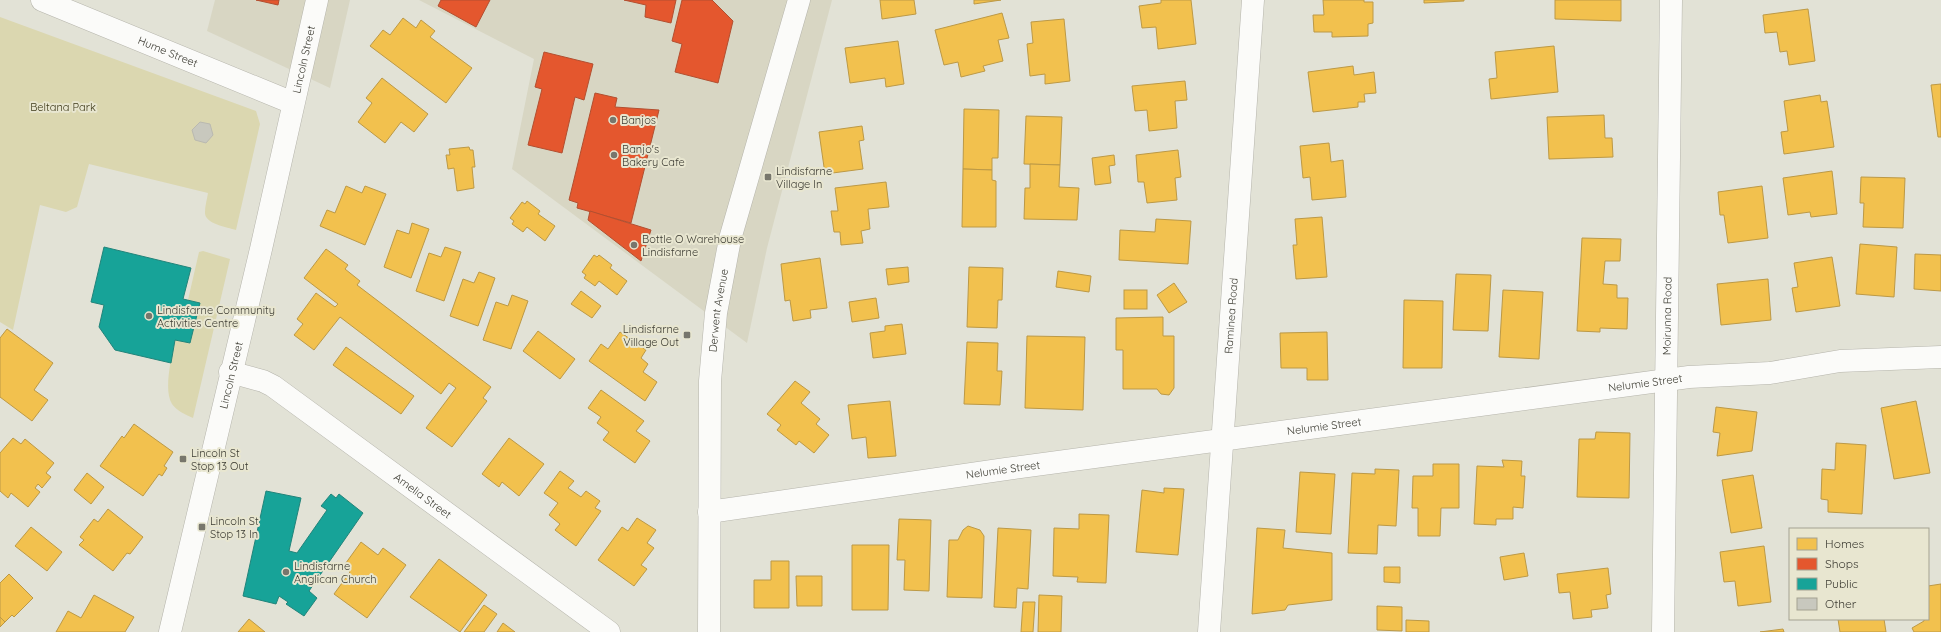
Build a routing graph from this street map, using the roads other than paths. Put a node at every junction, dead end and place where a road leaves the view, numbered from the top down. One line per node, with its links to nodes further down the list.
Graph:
1 (42, 0): 6 (street, Hume Street)
2 (317, 0): 6 (street, Lincoln Street)
3 (799, 0): 11 (street, Derwent Avenue)
4 (1253, 0): 10 (street, Raminea Road)
5 (1671, 0): 9 (street, Moirunna Road)
6 (293, 103): 8 (street, Lincoln Street)
7 (1941, 358): 9 (street, Nelumie Street)
8 (230, 372): 12 (street, Lincoln Street); 13 (street, Amelia Street)
9 (1666, 381): 10 (street, Nelumie Street); 16 (street, Moirunna Road)
10 (1223, 440): 11 (street, Nelumie Street); 15 (street, Raminea Road)
11 (709, 512): 14 (street, Derwent Avenue)
12 (170, 632)
13 (609, 632)
14 (709, 632)
15 (1209, 632)
16 (1663, 632)

